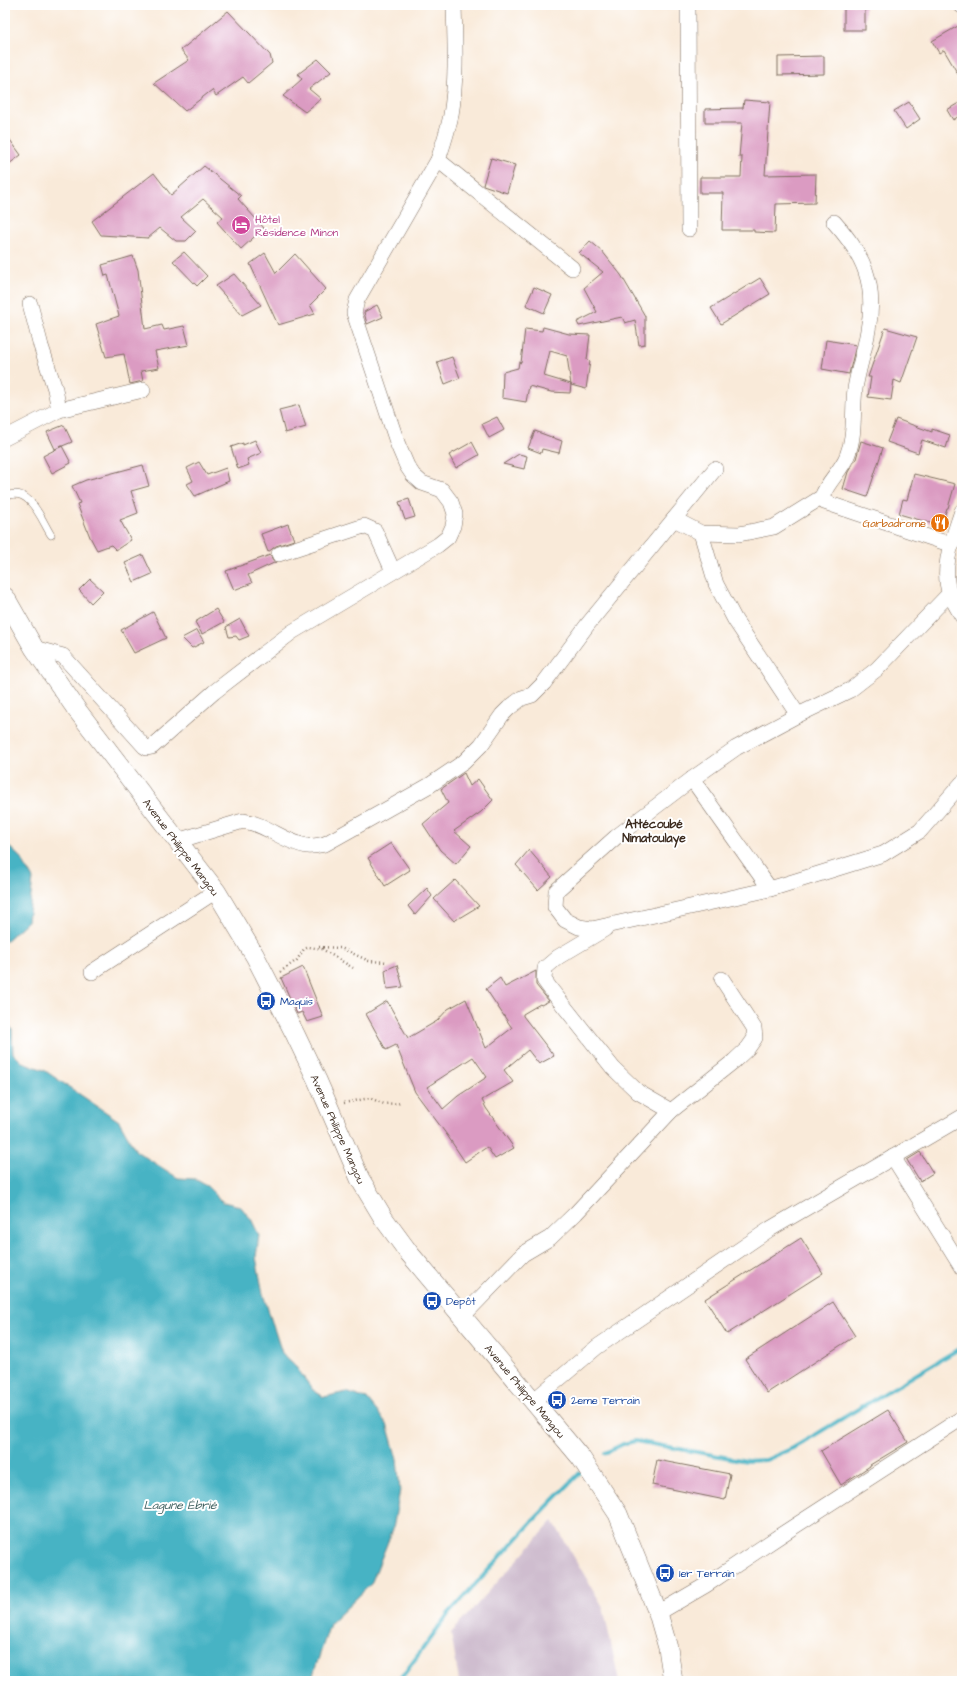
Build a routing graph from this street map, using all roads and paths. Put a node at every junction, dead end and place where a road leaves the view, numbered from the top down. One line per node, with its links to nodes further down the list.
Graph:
1 (454, 5): 3 (street)
2 (688, 5): 5 (street)
3 (438, 160): 6 (street); 20 (street)
4 (834, 222): 13 (street)
5 (689, 229)
6 (572, 268)
7 (30, 304): 9 (street)
8 (143, 390): 9 (street)
9 (59, 410): 10 (street)
10 (5, 438)
11 (715, 469): 15 (street)
12 (5, 497): 17 (lane)
13 (822, 497): 16 (street); 18 (street)
14 (962, 510): 18 (street)
15 (674, 519): 16 (street); 28 (street)
16 (701, 533): 25 (street)
17 (51, 536)
18 (952, 545): 21 (street)
19 (279, 554): 20 (street)
20 (393, 571): 24 (street)
21 (950, 593): 23 (street); 25 (street)
22 (5, 597): 24 (street, Avenue Philippe Mangou)
23 (962, 616)
24 (34, 648): 28 (street, Avenue Philippe Mangou)
25 (798, 715): 26 (street)
26 (692, 778): 29 (street); 31 (street)
27 (962, 783): 29 (street)
28 (177, 841): 30 (street, Avenue Philippe Mangou)
29 (770, 889): 31 (street)
30 (216, 891): 35 (street); 37 (street, Avenue Philippe Mangou)
31 (613, 924): 40 (street)
32 (309, 947): 33 (path); 34 (path); 37 (path)
33 (388, 962)
34 (354, 968)
35 (92, 972)
36 (722, 979): 40 (street)
37 (267, 980): 39 (street, Avenue Philippe Mangou)
38 (402, 1103): 39 (path)
39 (329, 1107): 44 (street, Avenue Philippe Mangou)
40 (671, 1111): 44 (street)
41 (962, 1117): 42 (street)
42 (893, 1157): 43 (street); 45 (street)
43 (962, 1268)
44 (463, 1316): 45 (street, Avenue Philippe Mangou)
45 (533, 1401): 47 (street, Avenue Philippe Mangou)
46 (962, 1418): 47 (street)
47 (658, 1613): 48 (street, Avenue Philippe Mangou)
48 (673, 1681)

